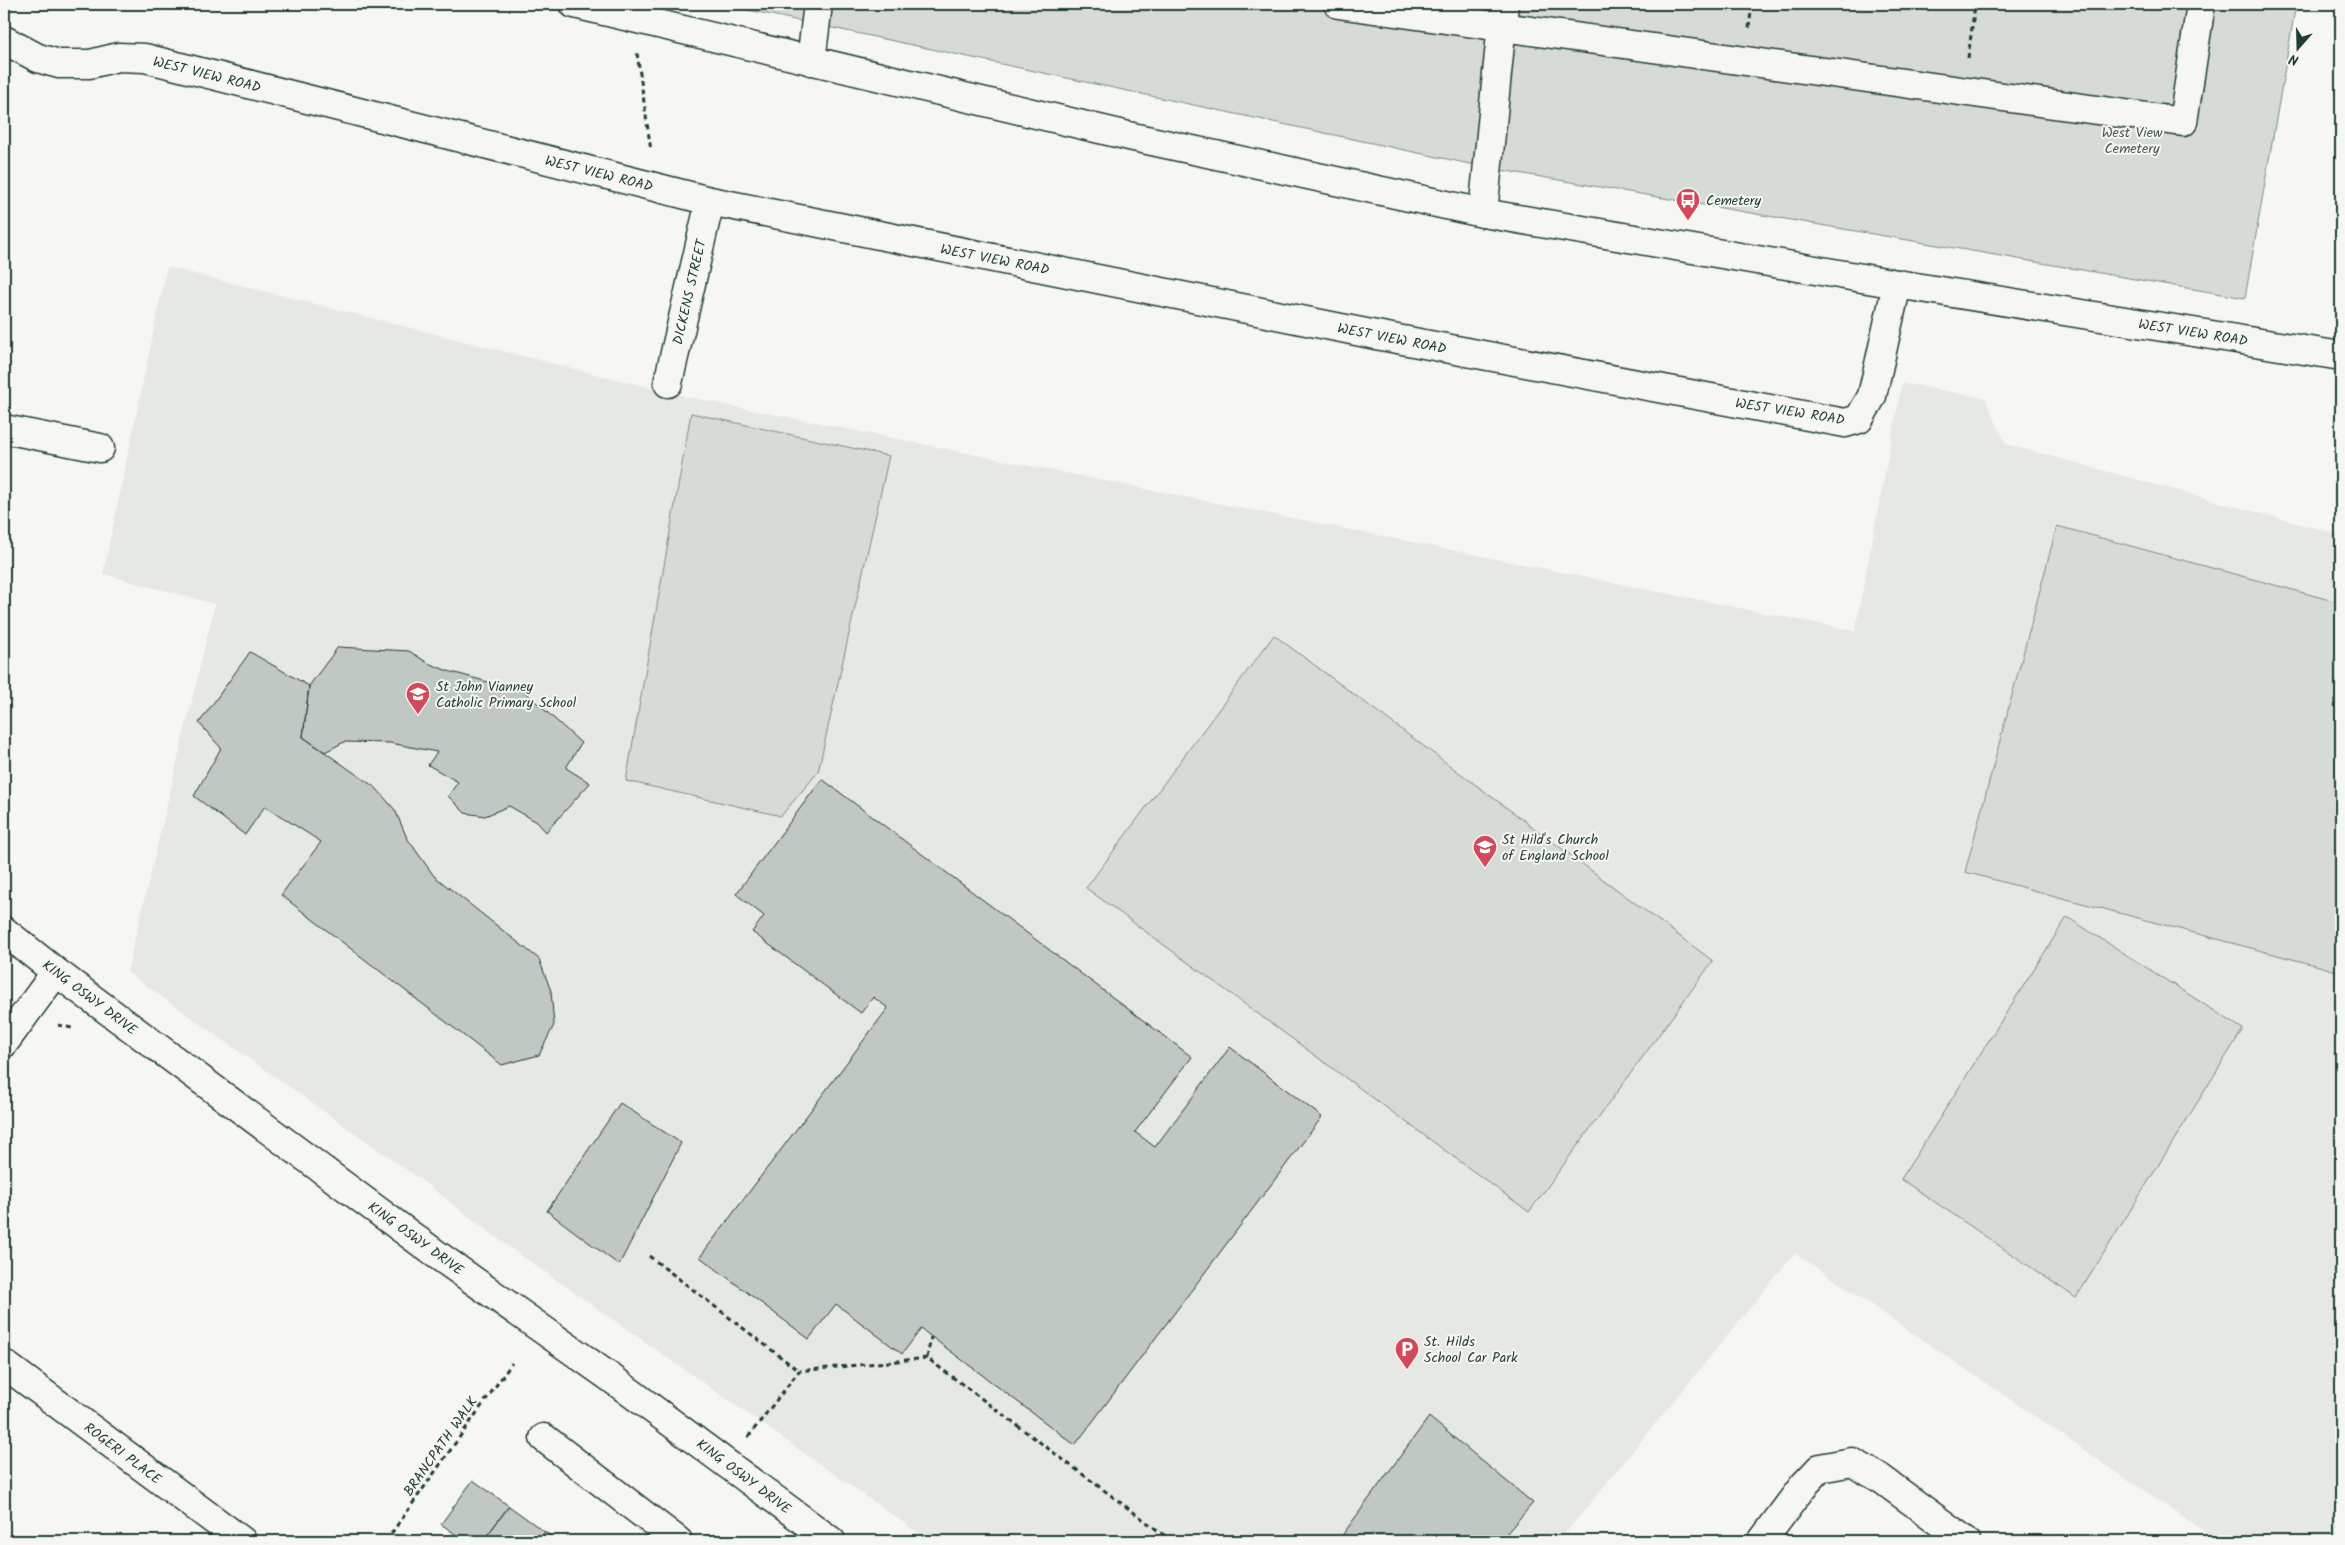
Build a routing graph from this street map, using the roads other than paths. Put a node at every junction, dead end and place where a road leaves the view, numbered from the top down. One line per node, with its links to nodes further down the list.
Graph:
1 (574, 4): 7 (street, WEST VIEW ROAD)
2 (818, 4): 7 (street)
3 (1338, 4): 5 (street)
4 (2201, 4): 5 (street)
5 (1502, 15): 9 (street)
6 (4, 40): 8 (street, WEST VIEW ROAD)
7 (810, 61): 9 (street, WEST VIEW ROAD)
8 (710, 201): 10 (street, WEST VIEW ROAD); 12 (street, DICKENS STREET)
9 (1483, 213): 10 (street, WEST VIEW ROAD)
10 (1897, 284): 11 (street, WEST VIEW ROAD)
11 (2341, 356)
12 (668, 383)
13 (4, 429): 14 (street)
14 (100, 448)
15 (4, 931): 16 (street, KING OSWY DRIVE)
16 (56, 972): 17 (street); 20 (street, KING OSWY DRIVE)
17 (4, 1043)
18 (4, 1364): 21 (street, ROGERI PLACE)
19 (544, 1438): 22 (street)
20 (816, 1537)
21 (242, 1541)
22 (678, 1541)
23 (1762, 1541): 24 (street)
24 (1966, 1541)

